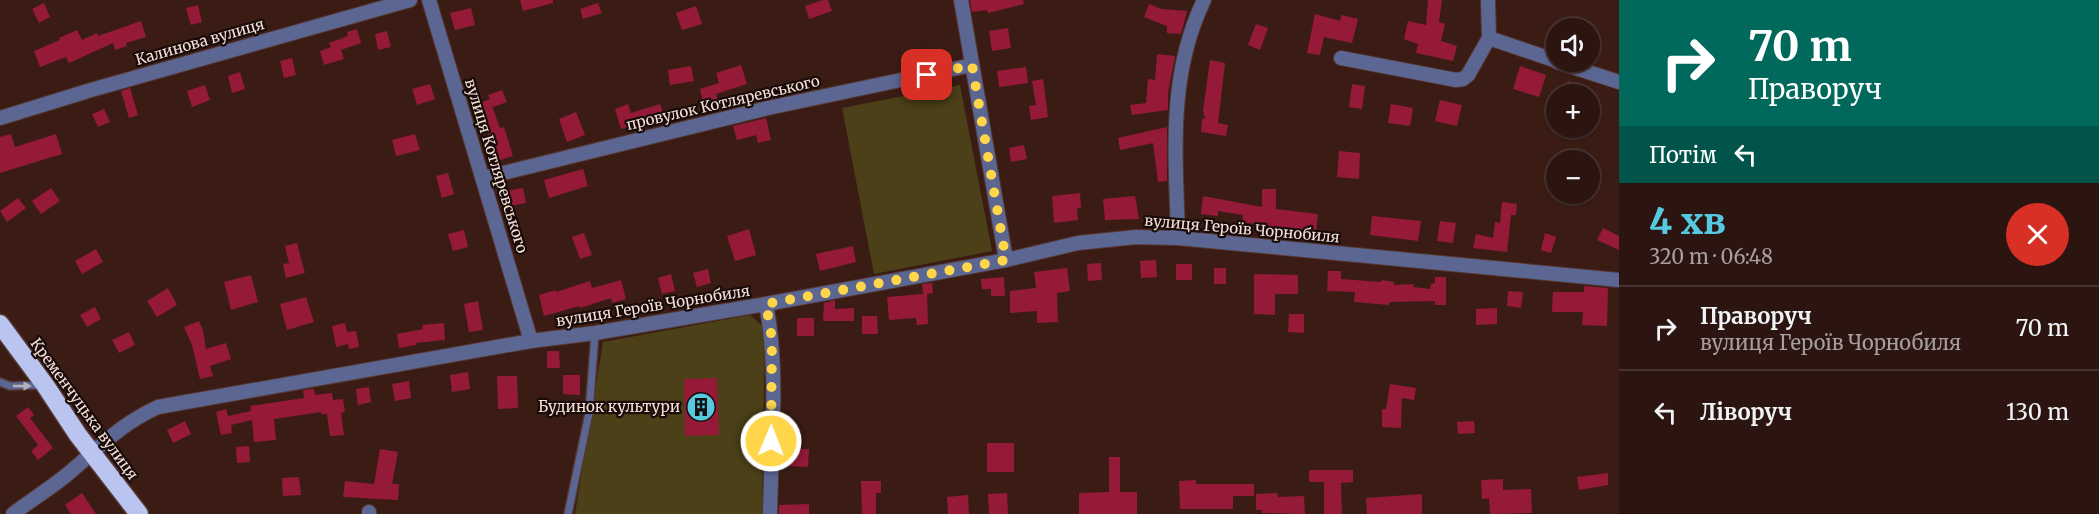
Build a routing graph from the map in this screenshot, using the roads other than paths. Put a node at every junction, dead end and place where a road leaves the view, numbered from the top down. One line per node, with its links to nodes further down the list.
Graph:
1 (410, 0): 12 (street, Калинова вулиця)
2 (429, 0): 13 (street, вулиця Котляревського)
3 (961, 0): 9 (street)
4 (1204, 0): 14 (street)
5 (1488, 0): 6 (street)
6 (1489, 38): 7 (street); 8 (street)
7 (1546, 57)
8 (1341, 58)
9 (972, 65): 13 (street, провулок Котляревського); 15 (street)
10 (1589, 72): 11 (street)
11 (1619, 82)
12 (0, 118)
13 (483, 178): 20 (street, вулиця Котляревського)
14 (1178, 238): 15 (street, вулиця Героїв Чорнобиля); 16 (street, вулиця Героїв Чорнобиля)
15 (1006, 260): 17 (street, вулиця Героїв Чорнобиля)
16 (1619, 280)
17 (766, 304): 19 (street, вулиця Героїв Чорнобиля); 27 (street)
18 (0, 324): 22 (highway, Кременчуцька вулиця)
19 (595, 333): 20 (street, вулиця Героїв Чорнобиля); 26 (lane)
20 (531, 341): 23 (street, вулиця Героїв Чорнобиля)
21 (0, 382): 22 (lane, one-way to 22)
22 (45, 385): 23 (highway, Кременчуцька вулиця)
23 (91, 453): 24 (street, вулиця Героїв Чорнобиля); 25 (highway, Кременчуцька вулиця)
24 (13, 514)
25 (139, 514)
26 (568, 514)
27 (770, 514)

